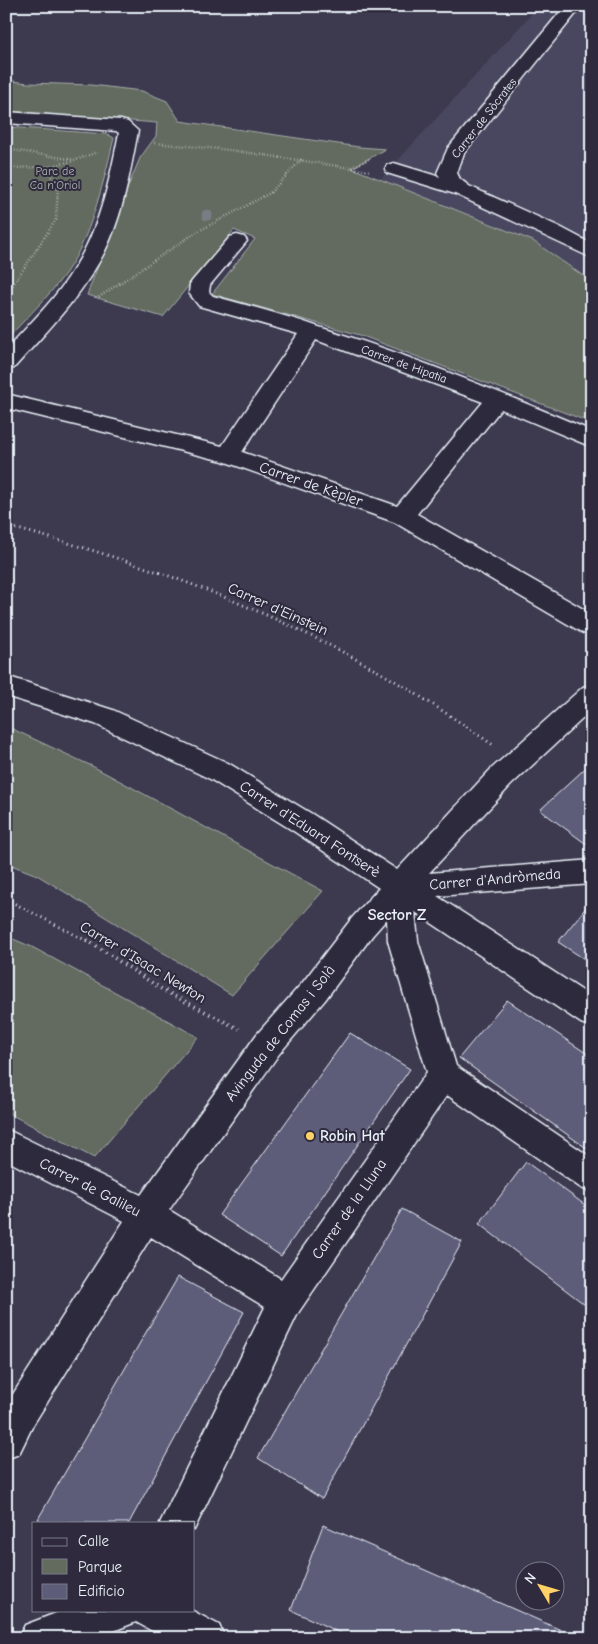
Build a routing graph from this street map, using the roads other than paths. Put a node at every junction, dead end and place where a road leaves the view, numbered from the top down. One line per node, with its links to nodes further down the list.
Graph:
1 (574, 6): 6 (street, Carrer de Sòcrates)
2 (6, 117): 4 (street)
3 (143, 129): 4 (street)
4 (124, 133): 10 (street)
5 (394, 169): 6 (street)
6 (462, 190): 8 (street, Carrer de Sòcrates)
7 (237, 242): 9 (street, Carrer de Hipatia)
8 (592, 252)
9 (311, 331): 11 (street, Carrer de Hipatia); 14 (street)
10 (6, 363)
11 (497, 399): 13 (street, Carrer de Hipatia); 15 (street)
12 (6, 401): 14 (street, Carrer de Kèpler)
13 (592, 440)
14 (228, 454): 15 (street, Carrer de Kèpler)
15 (402, 516): 16 (street, Carrer de Kèpler)
16 (592, 626)
17 (6, 686): 20 (street, Carrer d'Eduard Fontserè)
18 (592, 694): 20 (street, Avinguda de Comas i Solà)
19 (592, 872): 20 (street, Carrer d'Andròmeda)
20 (399, 887): 21 (street, Carrer d'Eduard Fontserè); 22 (street); 25 (street, Avinguda de Comas i Solà)
21 (592, 1014)
22 (438, 1061): 24 (street); 26 (street, Carrer de la Lluna)
23 (6, 1144): 25 (street, Carrer de Galileu)
24 (592, 1178)
25 (146, 1215): 26 (street, Carrer de Galileu); 27 (street, Avinguda de Comas i Solà)
26 (286, 1301): 28 (street, Carrer de la Lluna)
27 (11, 1419)
28 (178, 1522)
29 (116, 1612): 31 (street)
30 (154, 1612): 32 (street)
31 (38, 1638)
32 (206, 1638)

